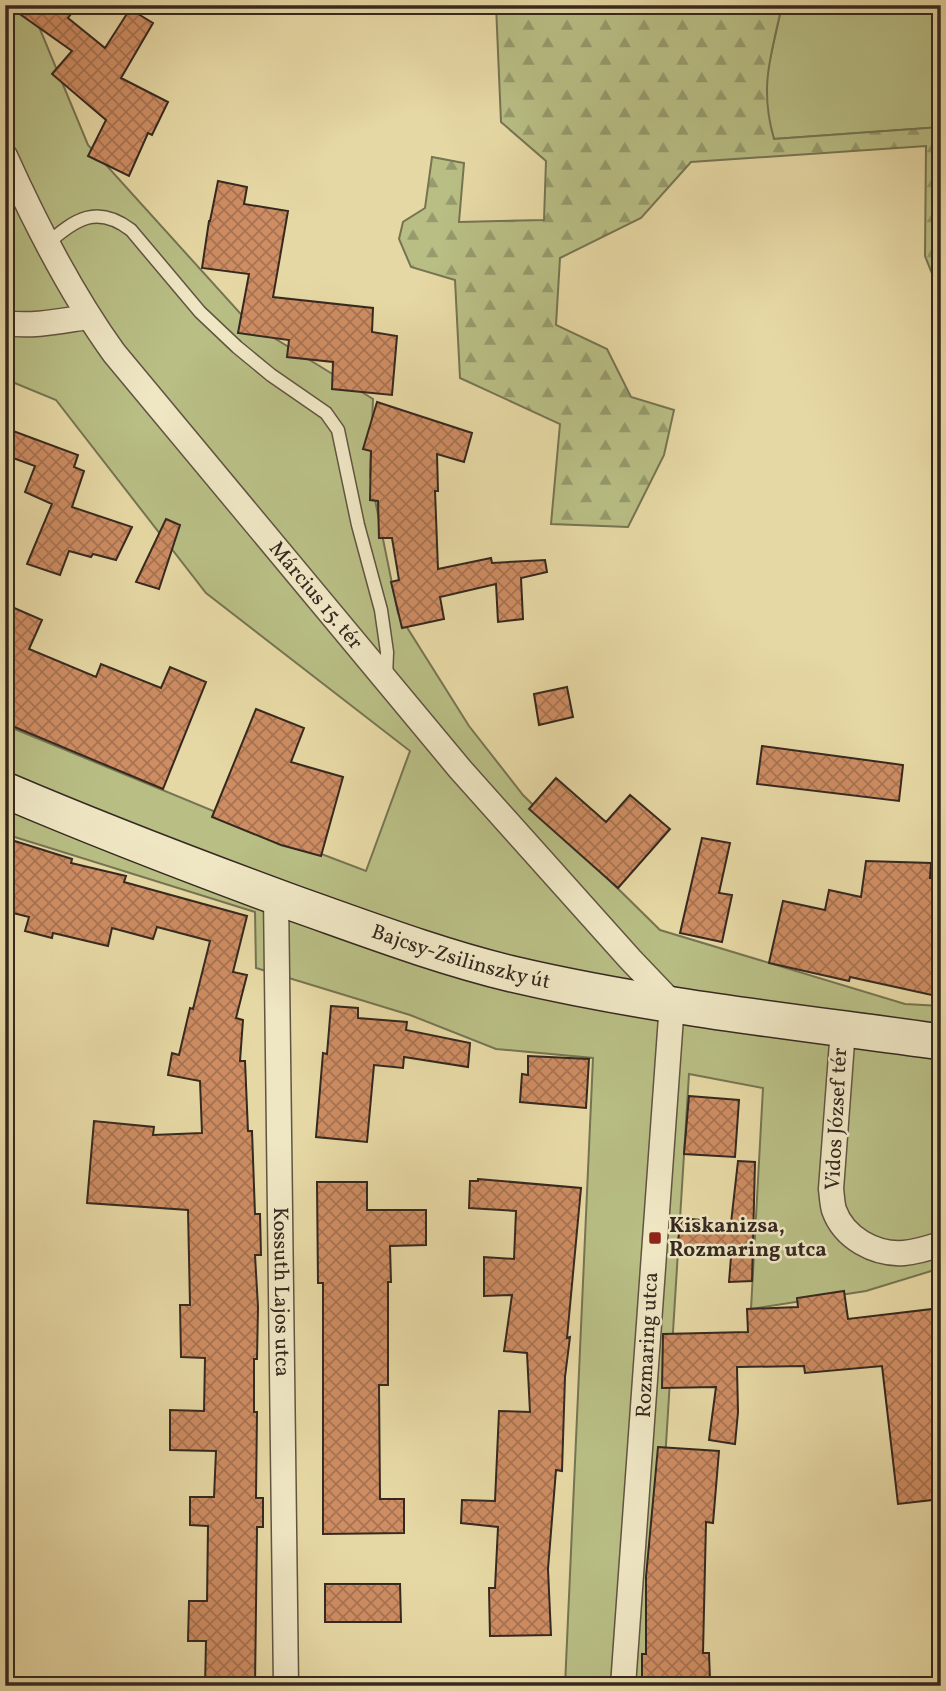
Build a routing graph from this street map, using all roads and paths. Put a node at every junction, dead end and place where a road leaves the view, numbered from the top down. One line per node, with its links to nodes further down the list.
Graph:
1 (5, 156): 2 (street, Március 15. tér)
2 (47, 244): 3 (street, Március 15. tér); 5 (lane)
3 (88, 317): 4 (street); 5 (street, Március 15. tér)
4 (5, 323)
5 (386, 678): 8 (street, Március 15. tér)
6 (5, 790): 7 (main road, Bajcsy-Zsilinszky út)
7 (276, 896): 8 (main road, Bajcsy-Zsilinszky út); 12 (street, Kossuth Lajos utca)
8 (672, 1003): 9 (main road, Bajcsy-Zsilinszky út); 13 (street, Rozmaring utca)
9 (843, 1028): 10 (main road, Bajcsy-Zsilinszky út); 11 (street, Vidos József tér)
10 (941, 1042)
11 (941, 1244)
12 (286, 1686)
13 (623, 1686)

